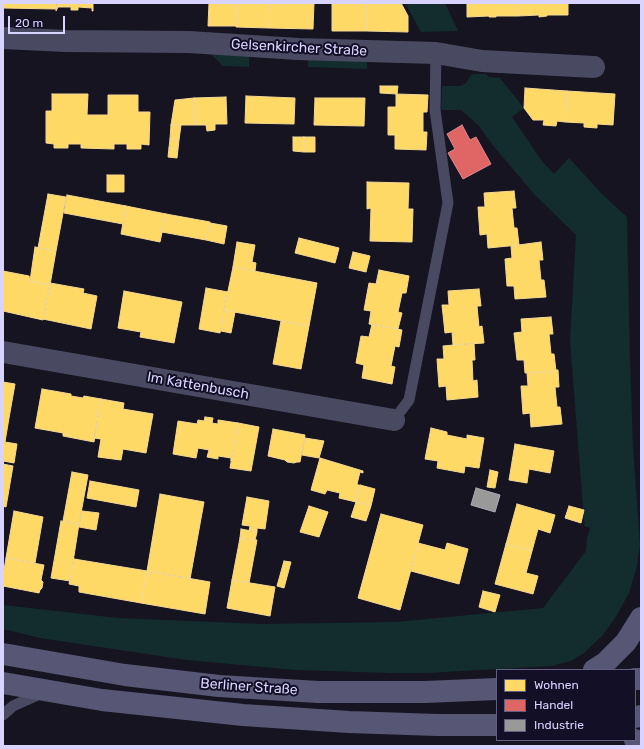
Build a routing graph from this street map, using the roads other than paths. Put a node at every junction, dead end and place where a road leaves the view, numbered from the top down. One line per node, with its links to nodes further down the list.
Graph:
1 (3, 38): 2 (street, Gelsenkircher Straße)
2 (436, 53): 3 (street, Gelsenkircher Straße); 5 (lane)
3 (594, 67)
4 (3, 352): 5 (street, Im Kattenbusch)
5 (394, 420)
6 (641, 618): 8 (main road)
7 (3, 654): 10 (main road, Berliner Straße)
8 (596, 669)
9 (3, 683): 11 (main road, Berliner Straße)
10 (496, 689)
11 (45, 691): 12 (lane); 13 (main road, Berliner Straße)
12 (3, 715)
13 (496, 725)

